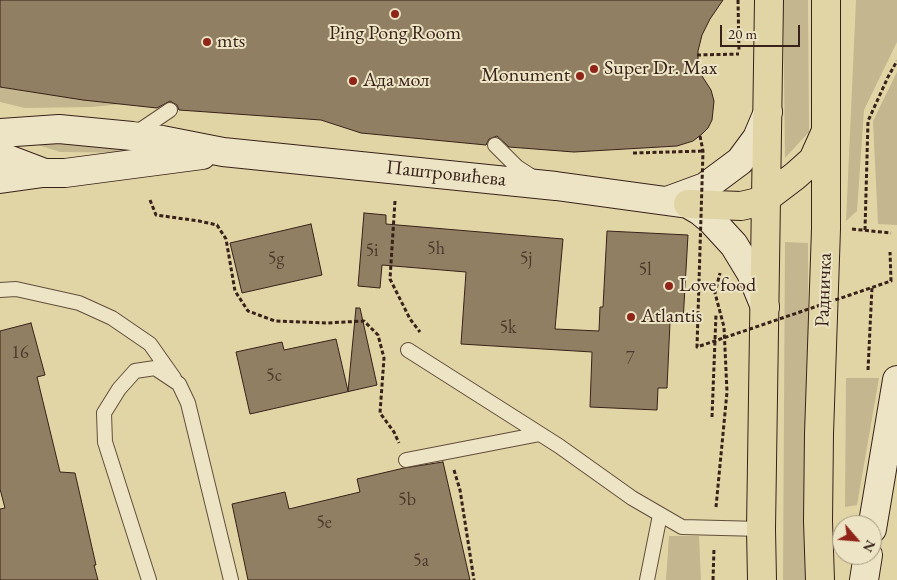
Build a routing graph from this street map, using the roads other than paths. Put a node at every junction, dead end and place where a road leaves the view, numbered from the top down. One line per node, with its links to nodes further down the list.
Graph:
1 (769, 0): 4 (main road)
2 (826, 0): 5 (main road, Радничка)
3 (170, 110): 7 (lane)
4 (768, 112): 14 (main road); 15 (main road, Паштровићева)
5 (827, 129): 14 (main road); 31 (main road, Радничка)
6 (0, 133): 7 (main road, Паштровићева)
7 (132, 136): 9 (main road, Паштровићева)
8 (495, 145): 13 (lane)
9 (223, 152): 11 (main road, Паштровићева); 13 (main road, Паштровићева)
10 (0, 156): 11 (main road)
11 (43, 172): 12 (main road, Паштровићева)
12 (0, 179)
13 (556, 186): 15 (main road, Паштровићева)
14 (766, 198): 15 (main road); 17 (main road)
15 (678, 202): 17 (main road, Паштровићева)
16 (0, 290): 20 (lane)
17 (765, 309): 25 (main road)
18 (408, 350): 21 (lane)
19 (897, 380): 24 (main road)
20 (179, 384): 27 (lane); 28 (lane)
21 (540, 434): 22 (lane); 23 (lane)
22 (406, 460)
23 (660, 515): 25 (lane); 29 (lane)
24 (874, 515)
25 (761, 529): 30 (main road)
26 (866, 565): 32 (main road)
27 (149, 580)
28 (231, 580)
29 (647, 580)
30 (762, 580)
31 (820, 580)
32 (864, 580)

